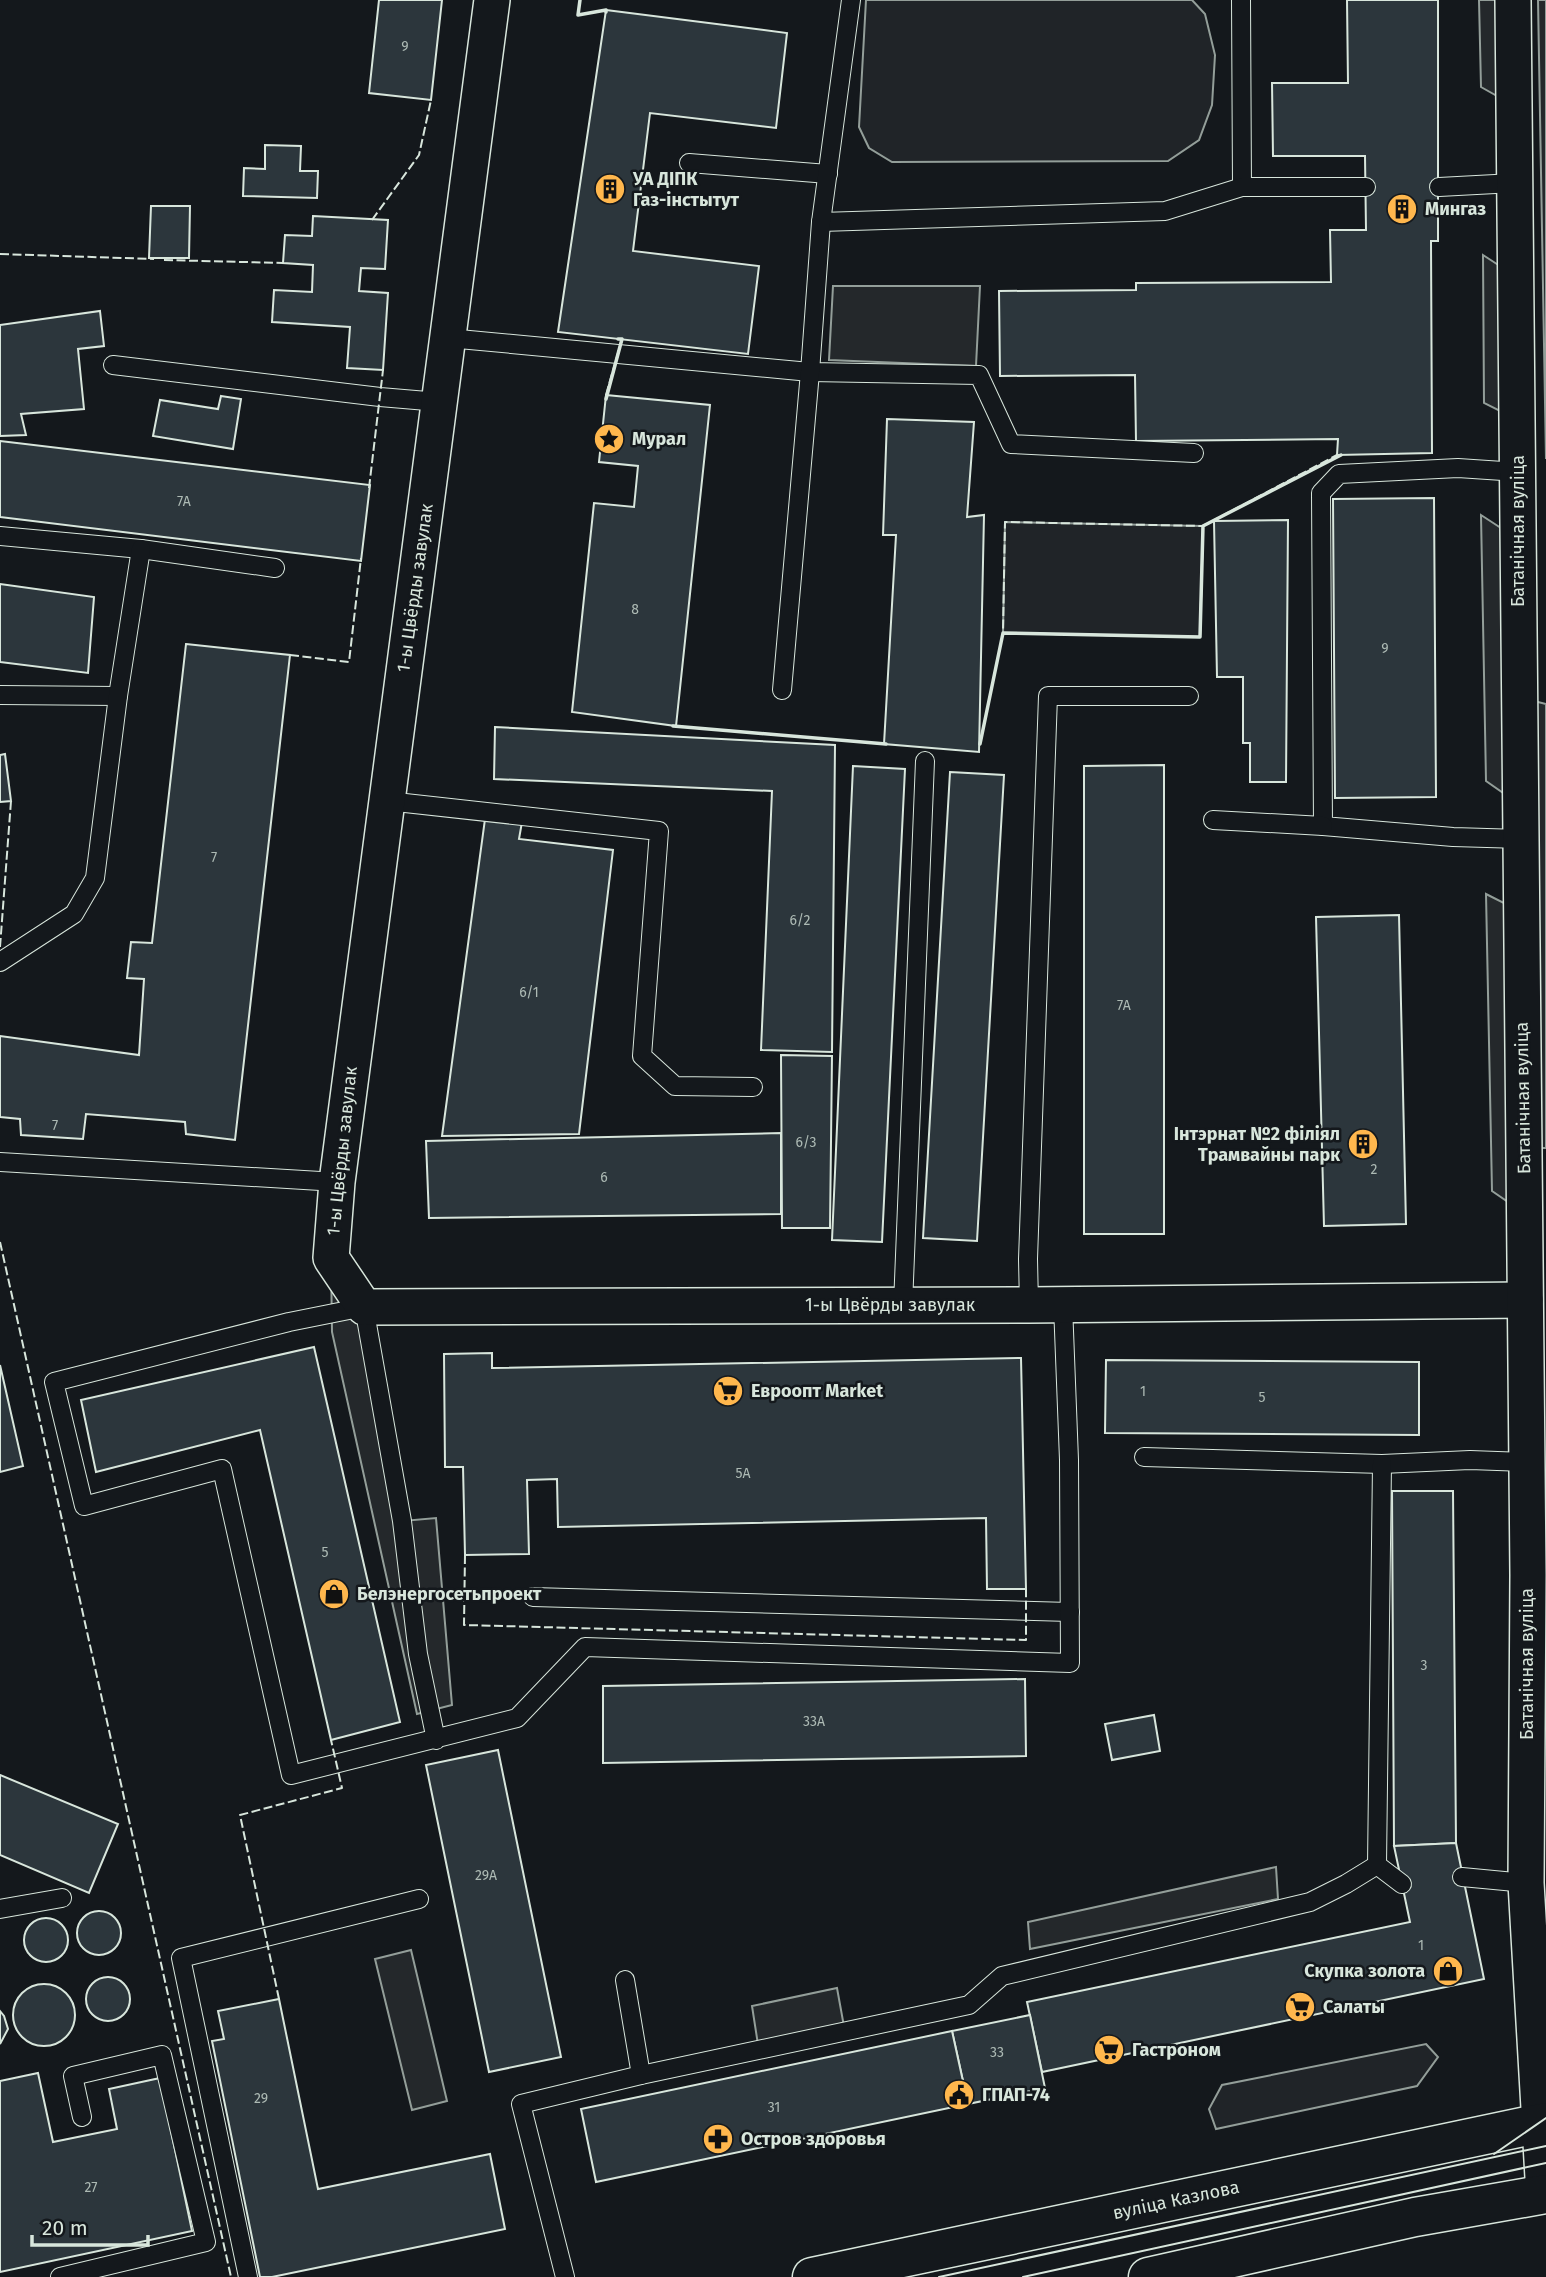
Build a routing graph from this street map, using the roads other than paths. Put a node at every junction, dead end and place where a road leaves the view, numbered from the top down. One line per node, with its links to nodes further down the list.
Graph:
1 (492, 0): 12 (street, 1-ы Цвёрды завулак)
2 (851, 0): 6 (lane)
3 (1241, 0): 8 (lane)
4 (1513, 0): 7 (street, Батанічная вуліца)
5 (690, 163): 6 (lane)
6 (828, 174): 11 (lane)
7 (1514, 183): 10 (lane); 17 (street, Батанічная вуліца)
8 (1242, 187): 9 (lane); 11 (lane)
9 (1366, 187)
10 (1439, 187)
11 (821, 222): 14 (lane)
12 (448, 338): 14 (lane); 15 (street, 1-ы Цвёрды завулак)
13 (113, 365): 15 (lane)
14 (810, 372): 16 (lane); 21 (lane)
15 (439, 402): 26 (street, 1-ы Цвёрды завулак)
16 (1194, 453)
17 (1518, 472): 28 (lane); 29 (street, Батанічная вуліца)
18 (0, 536): 19 (lane)
19 (141, 549): 20 (lane); 23 (lane)
20 (275, 568)
21 (782, 690)
22 (0, 695): 23 (lane)
23 (118, 696): 30 (lane)
24 (1189, 696): 36 (lane)
25 (925, 761): 35 (lane)
26 (387, 801): 31 (lane); 33 (street, 1-ы Цвёрды завулак)
27 (1213, 820): 28 (lane)
28 (1322, 826): 29 (lane)
29 (1521, 839): 34 (street, Батанічная вуліца)
30 (0, 962)
31 (753, 1087)
32 (0, 1162): 33 (lane)
33 (337, 1182): 37 (street, 1-ы Цвёрды завулак)
34 (1525, 1300): 36 (street, 1-ы Цвёрды завулак); 39 (street, Батанічная вуліца)
35 (903, 1305): 36 (street, 1-ы Цвёрды завулак); 37 (street, 1-ы Цвёрды завулак)
36 (1046, 1305): 42 (lane)
37 (364, 1307): 43 (lane); 43 (lane)
38 (1144, 1457): 40 (lane)
39 (1525, 1462): 40 (lane); 46 (street, Батанічная вуліца)
40 (1382, 1464): 44 (lane)
41 (533, 1597): 42 (lane)
42 (1070, 1612): 43 (lane)
43 (436, 1740)
44 (1377, 1865): 47 (lane); 52 (lane)
45 (1462, 1877): 46 (lane)
46 (1526, 1882): 54 (street, Батанічная вуліца)
47 (1402, 1884)
48 (62, 1898): 50 (lane)
49 (419, 1899): 57 (lane)
50 (0, 1909)
51 (625, 1980): 52 (lane)
52 (641, 2075): 58 (lane)
53 (82, 2117): 56 (lane)
54 (1543, 2122): 55 (street, Батанічная вуліца); 59 (main road, вуліца Казлова)
55 (1545, 2194): 60 (main road)
56 (60, 2277)
57 (248, 2277)
58 (565, 2277)
59 (812, 2277)
60 (1148, 2277)

